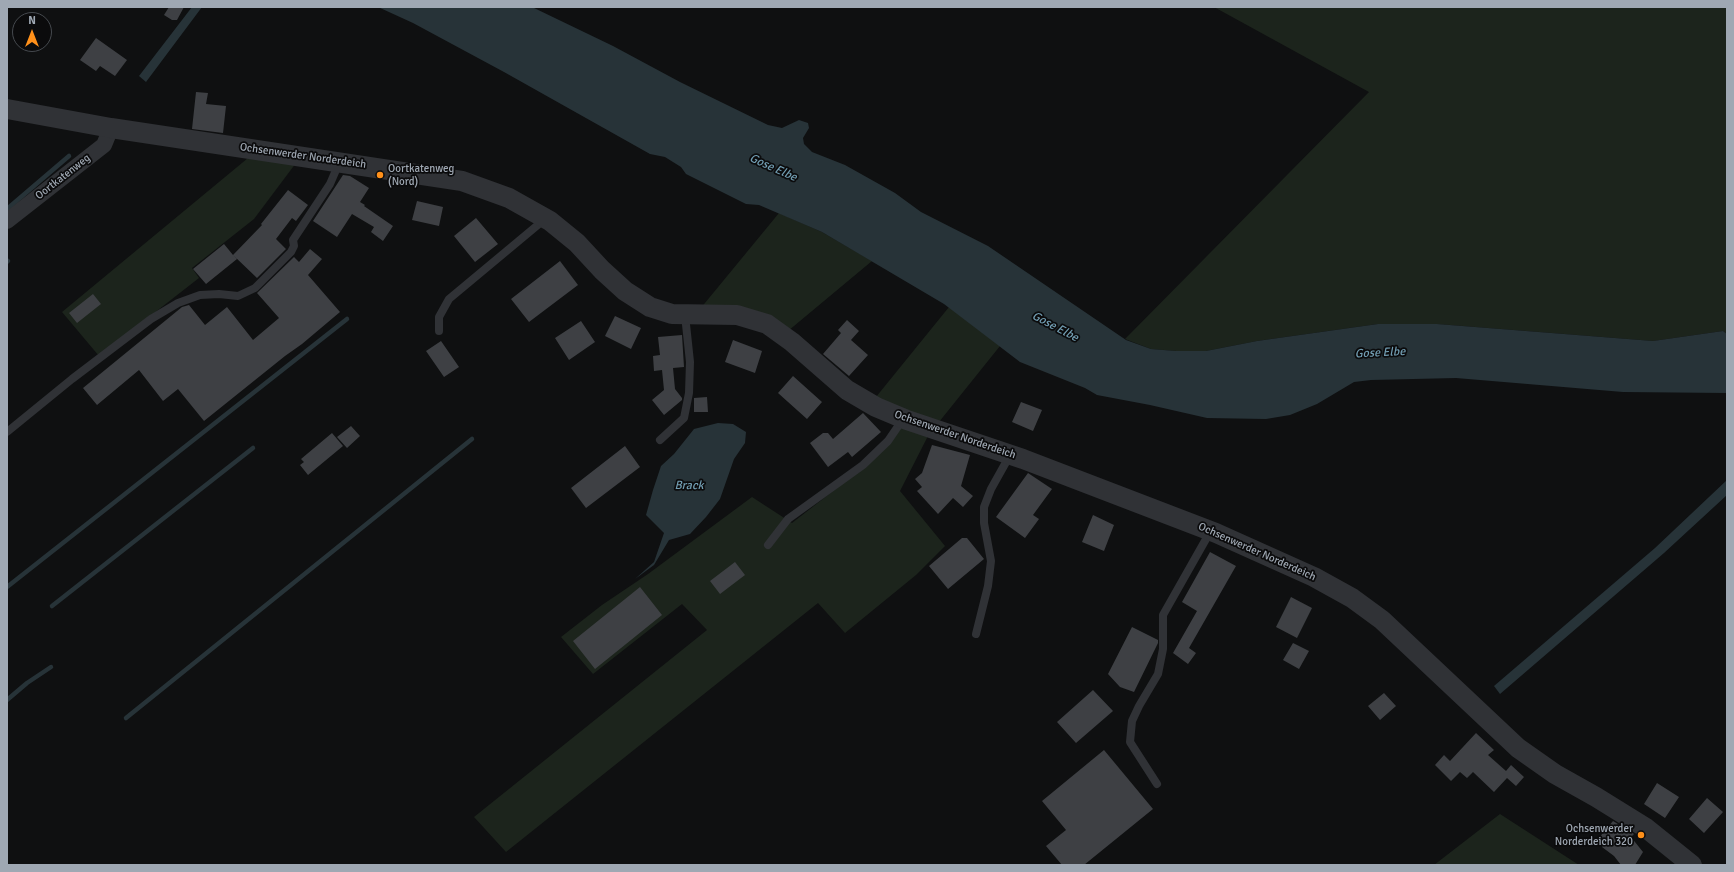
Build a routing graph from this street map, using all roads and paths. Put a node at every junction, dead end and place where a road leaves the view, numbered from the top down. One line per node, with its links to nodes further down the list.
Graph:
1 (7, 109): 2 (street, Ochsenwerder Norderdeich)
2 (111, 128): 3 (street, Ochsenwerder Norderdeich); 5 (street, Oortkatenweg)
3 (339, 162): 4 (street, Ochsenwerder Norderdeich); 9 (lane)
4 (546, 219): 6 (street, Ochsenwerder Norderdeich); 7 (lane)
5 (7, 221)
6 (685, 315): 8 (street, Ochsenwerder Norderdeich); 10 (lane)
7 (439, 331)
8 (903, 419): 11 (street, Ochsenwerder Norderdeich); 13 (lane)
9 (7, 432)
10 (660, 440)
11 (1010, 454): 12 (street, Ochsenwerder Norderdeich); 14 (lane)
12 (1210, 531): 15 (lane); 16 (street, Ochsenwerder Norderdeich)
13 (768, 545)
14 (976, 634)
15 (1157, 784)
16 (1692, 865)

